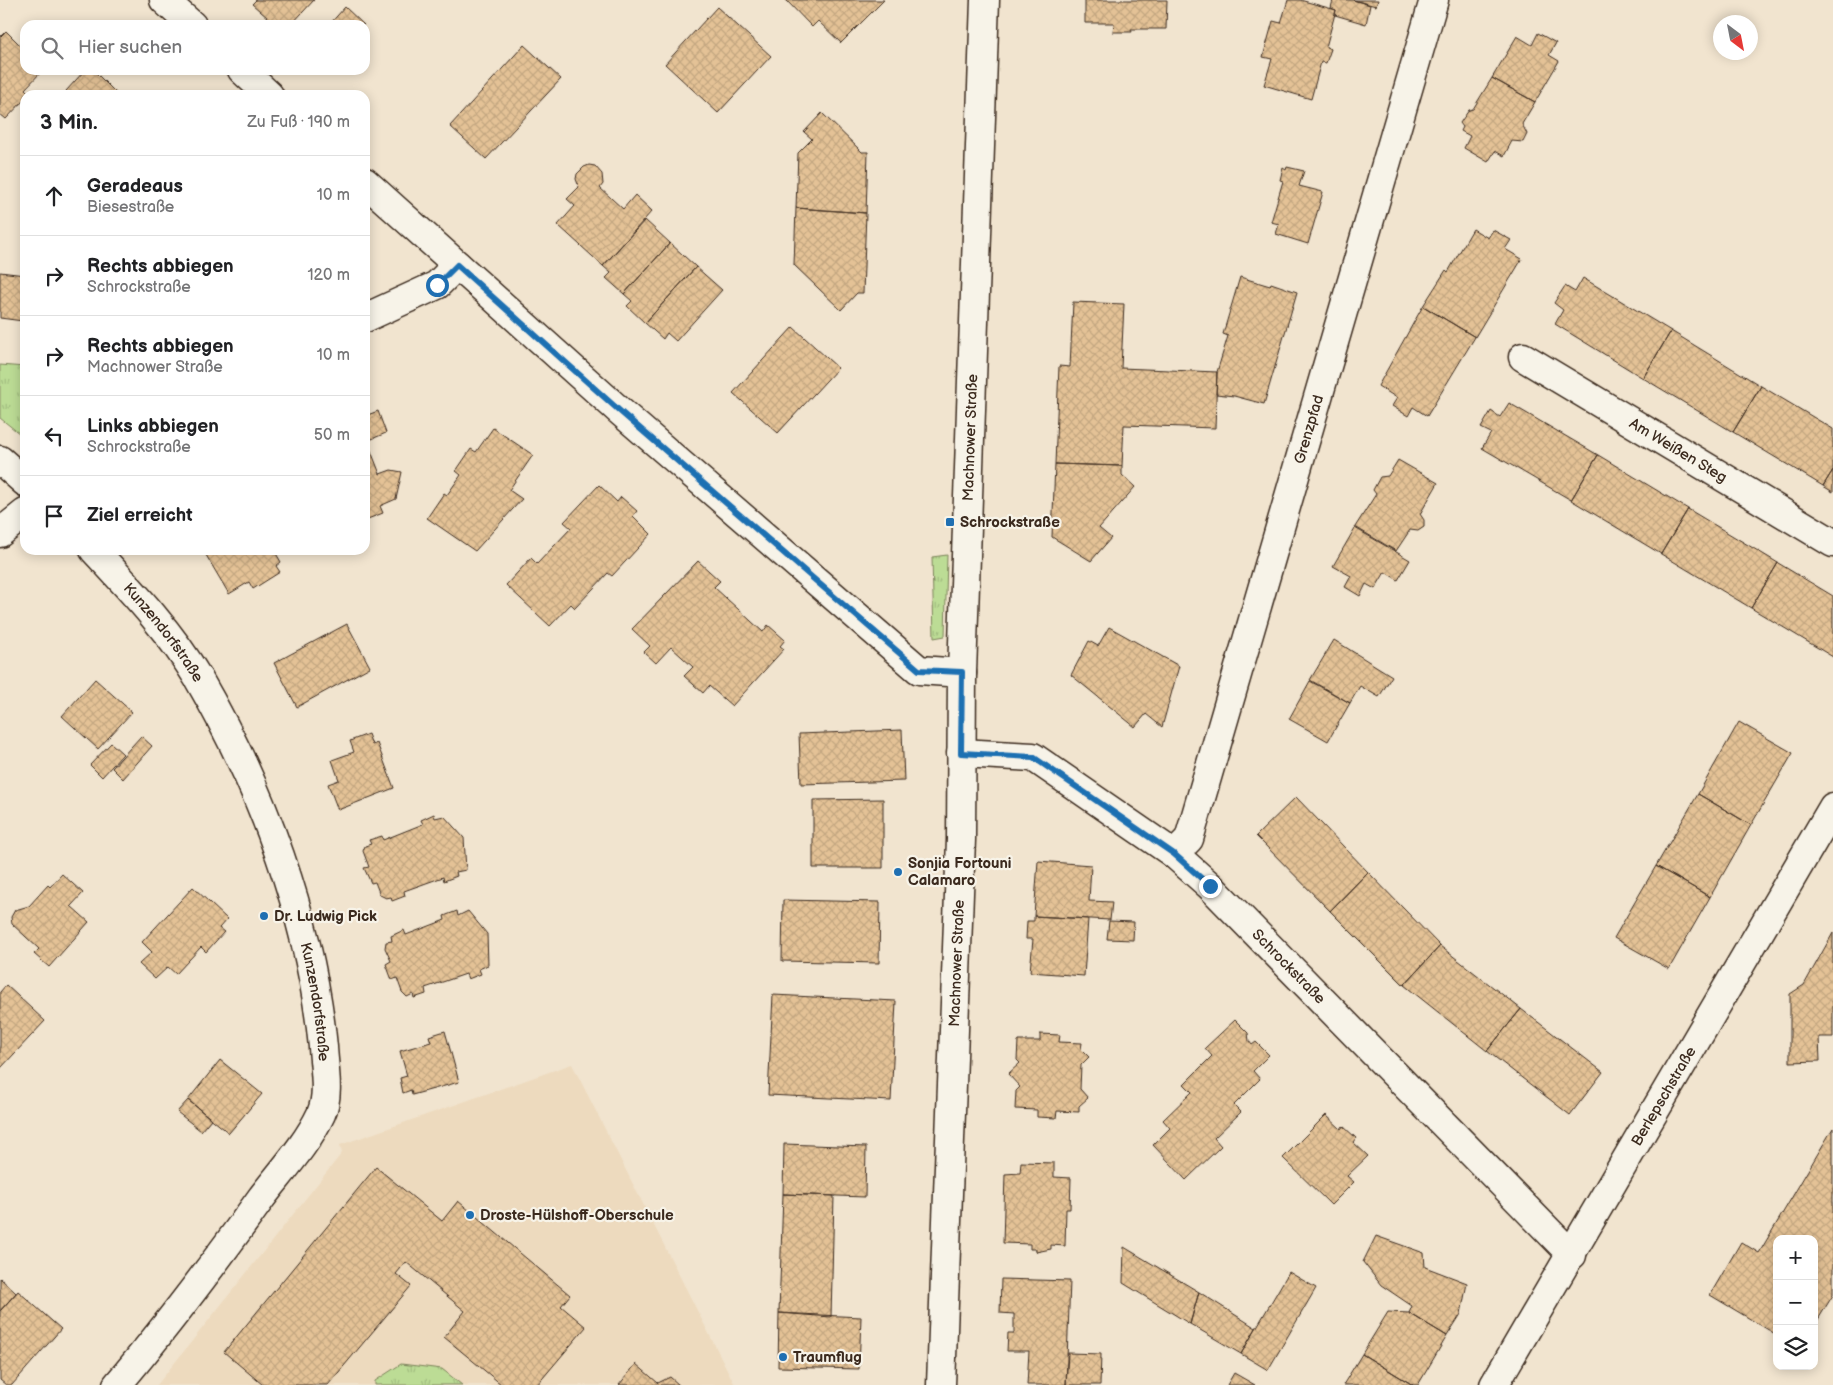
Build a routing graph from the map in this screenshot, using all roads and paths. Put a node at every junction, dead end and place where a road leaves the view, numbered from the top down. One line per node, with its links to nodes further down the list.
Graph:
1 (164, 0): 4 (street)
2 (985, 0): 17 (street, Machnower Straße)
3 (1434, 0): 20 (street, Grenzpfad)
4 (186, 20)
5 (247, 75): 6 (street)
6 (264, 90)
7 (370, 187): 8 (street)
8 (457, 265): 9 (street); 17 (street)
9 (370, 316)
10 (1523, 357): 15 (street, Am Weißen Steg)
11 (0, 460): 12 (street)
12 (20, 478)
13 (20, 517): 14 (street)
14 (0, 533)
15 (1833, 543)
16 (99, 555): 22 (street, Kunzendorfstraße)
17 (962, 672): 18 (street, Machnower Straße)
18 (961, 753): 20 (street, Schrockstraße); 23 (street, Machnower Straße)
19 (1833, 808): 21 (street, Berlepschstraße)
20 (1174, 854): 21 (street, Schrockstraße)
21 (1572, 1255): 24 (street, Berlepschstraße)
22 (117, 1385)
23 (941, 1385)
24 (1494, 1385)

